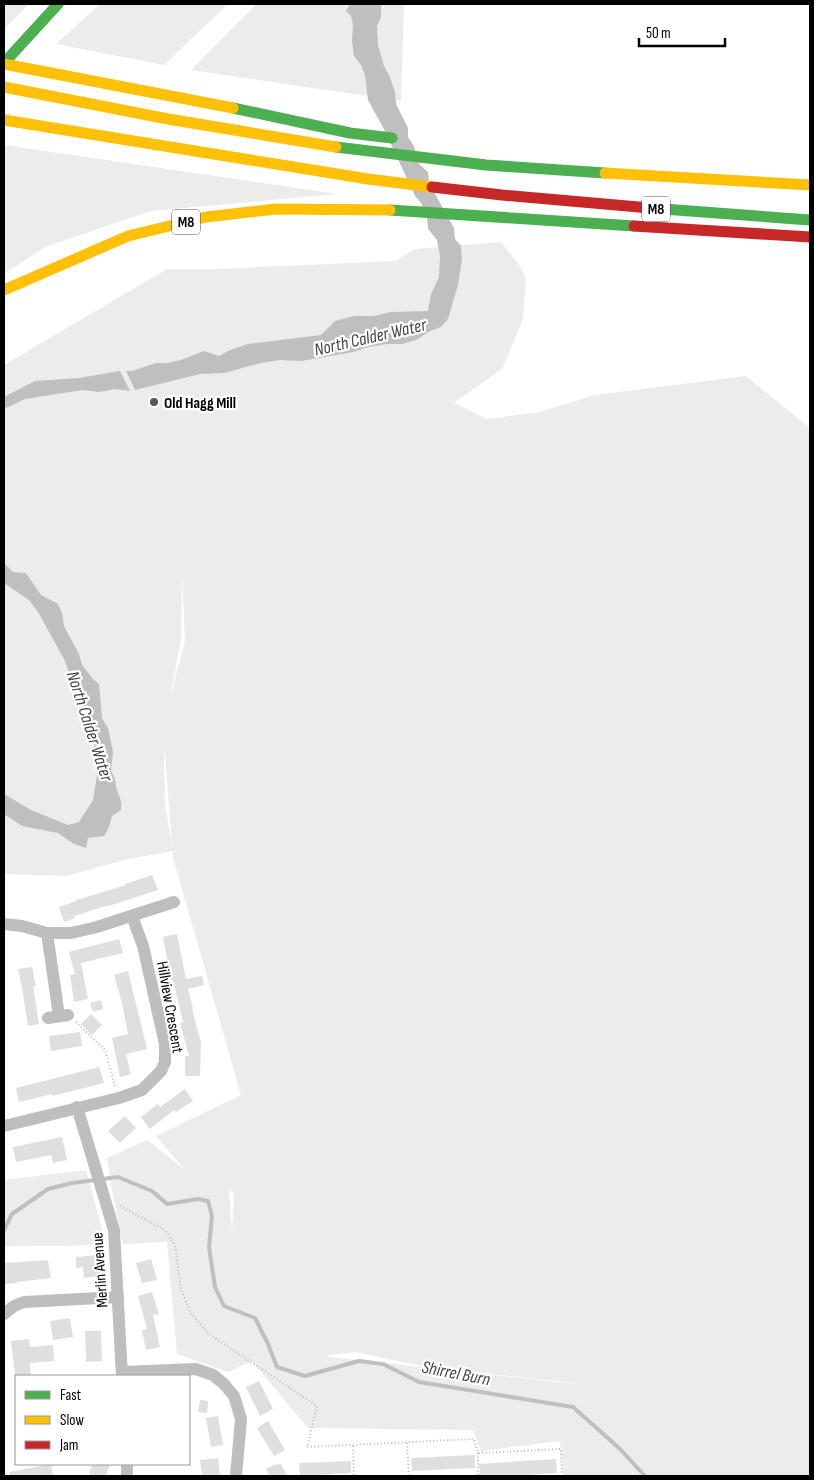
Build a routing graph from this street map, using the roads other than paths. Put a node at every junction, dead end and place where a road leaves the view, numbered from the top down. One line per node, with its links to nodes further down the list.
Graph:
1 (58, 4): 2 (main road)
2 (4, 64): 5 (main road)
3 (4, 87): 7 (main road, M8)
4 (4, 120): 9 (main road, M8)
5 (407, 140)
6 (511, 156): 7 (main road, M8)
7 (614, 174): 8 (main road, M8)
8 (810, 184)
9 (810, 220)
10 (810, 237): 11 (main road, M8)
11 (4, 290)
12 (174, 902): 13 (street)
13 (132, 916): 15 (street); 17 (street, Hillview Crescent)
14 (4, 924): 15 (street)
15 (47, 933): 16 (street)
16 (58, 1016)
17 (77, 1107): 18 (street, Hillview Crescent); 19 (street, Merlin Avenue)
18 (4, 1126)
19 (118, 1297): 20 (street); 21 (street, Merlin Avenue)
20 (4, 1314)
21 (122, 1374): 22 (street)
22 (236, 1476)

